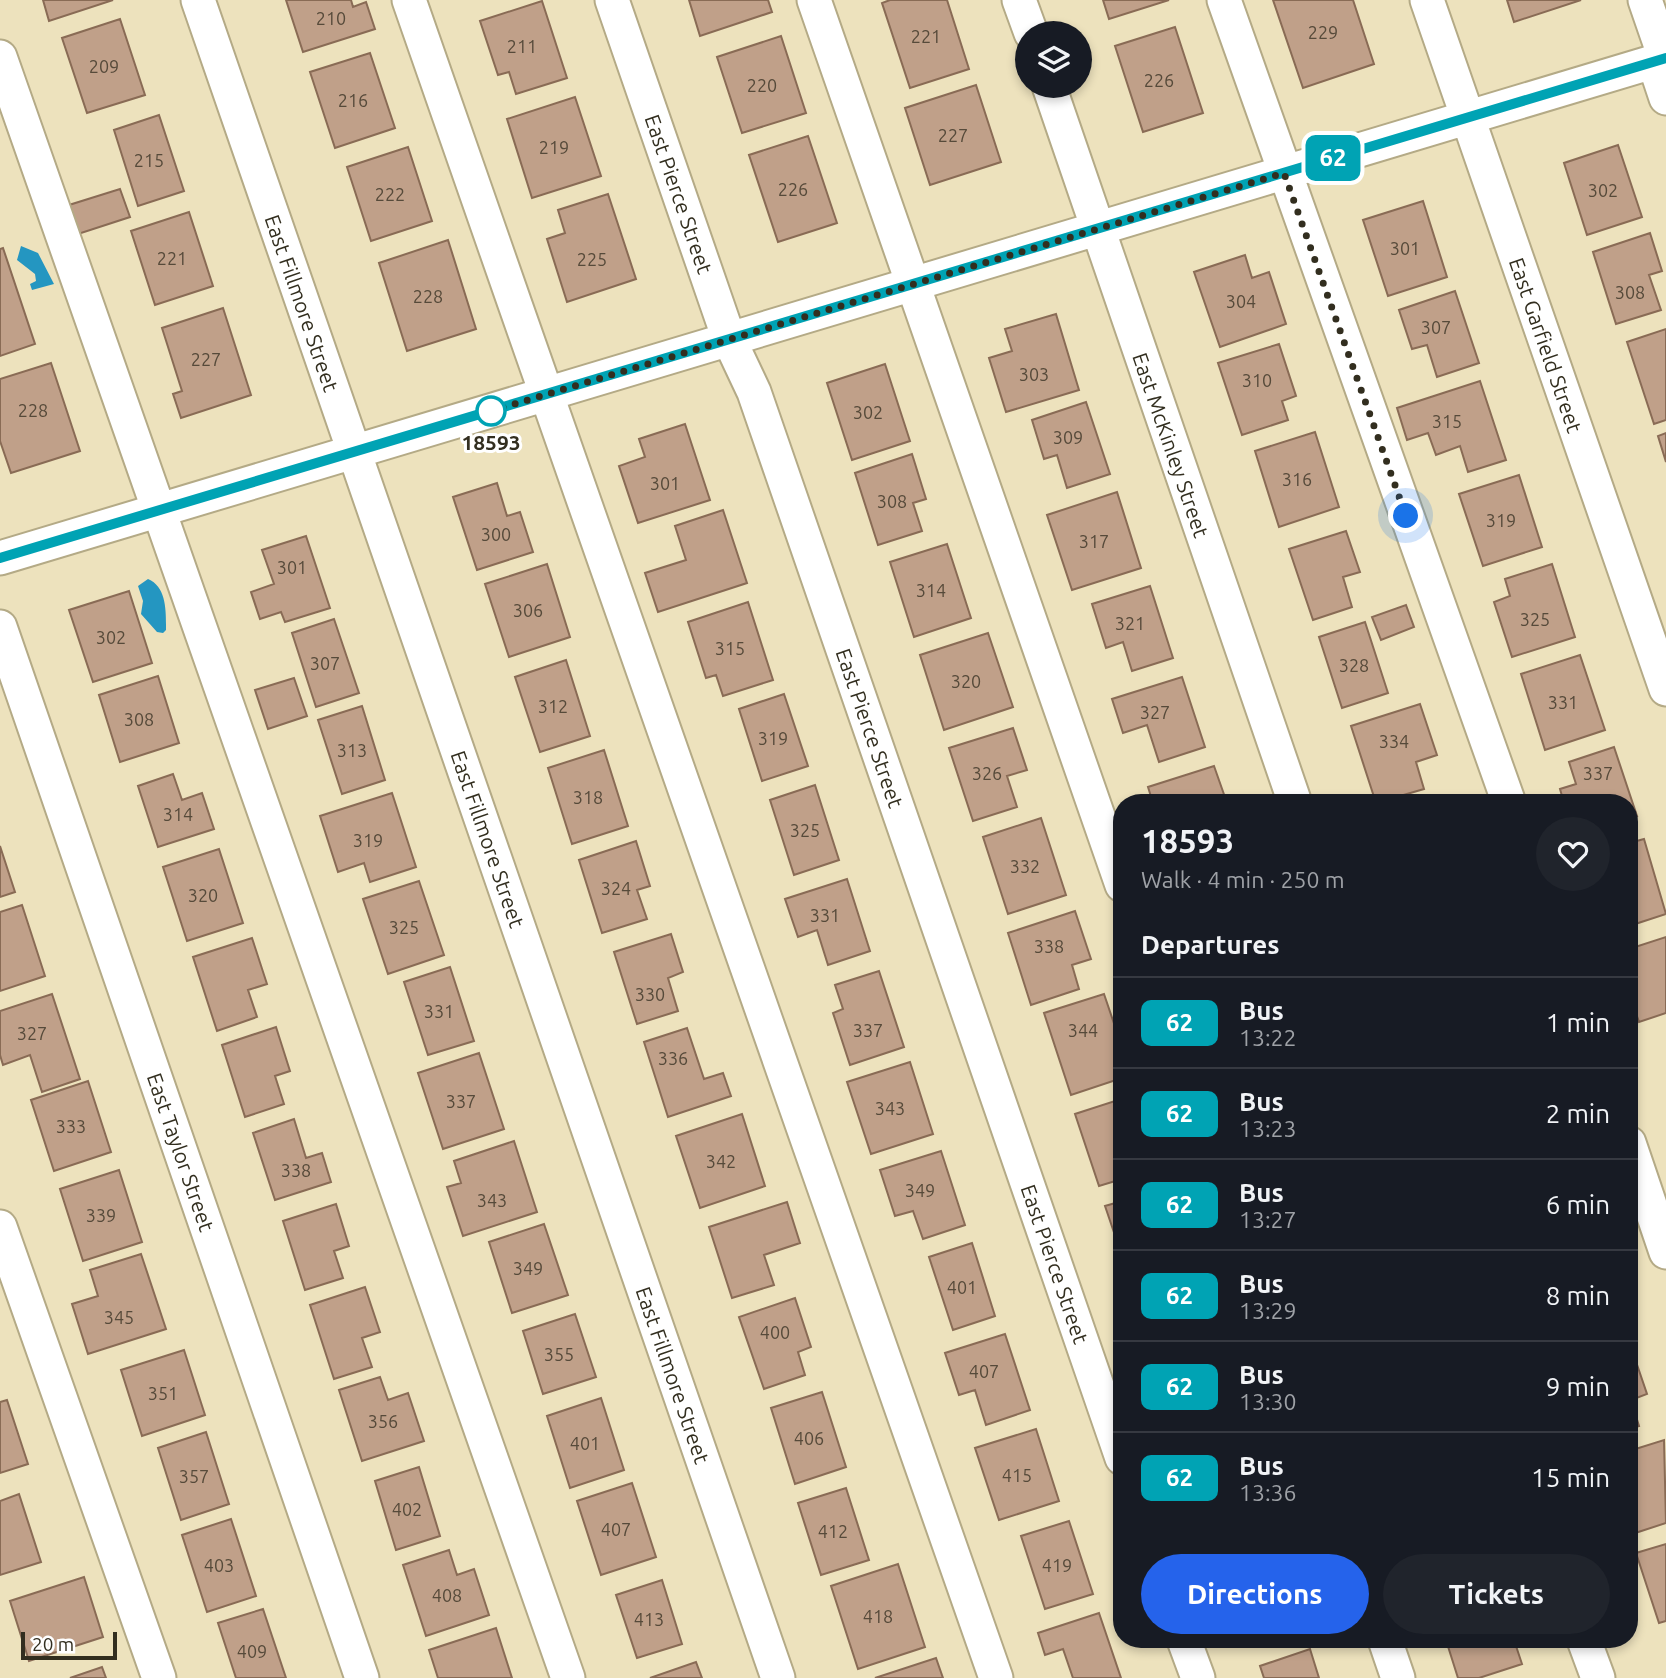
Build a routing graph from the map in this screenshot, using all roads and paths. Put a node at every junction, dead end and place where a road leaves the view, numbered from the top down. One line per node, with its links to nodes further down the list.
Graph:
1 (198, 0): 20 (street, East Fillmore Street)
2 (409, 0): 19 (street)
3 (612, 0): 18 (street, East Pierce Street)
4 (814, 0): 17 (street)
5 (1019, 0): 9 (street)
6 (1224, 0): 15 (street)
7 (1427, 0): 14 (street, East Garfield Street)
8 (1645, 0): 11 (street)
9 (1027, 21)
10 (0, 57): 21 (street)
11 (1662, 59): 13 (street); 14 (street)
12 (1053, 98): 16 (street, East McKinley Street)
13 (1666, 98)
14 (1468, 118): 15 (street); 24 (street, East Garfield Street)
15 (1284, 173): 16 (street); 26 (street)
16 (1098, 229): 17 (street); 25 (street, East McKinley Street)
17 (912, 284): 18 (street); 27 (street)
18 (729, 339): 19 (street); 31 (street, East Pierce Street)
19 (545, 395): 20 (street); 39 (street)
20 (354, 452): 21 (street); 38 (street, East Fillmore Street)
21 (158, 511): 22 (street); 37 (street)
22 (0, 558)
23 (0, 626): 36 (street, East Taylor Street)
24 (1666, 690)
25 (1292, 794)
26 (1506, 794)
27 (1113, 859)
28 (1638, 1170): 30 (street)
29 (0, 1227): 35 (street)
30 (1666, 1252)
31 (1113, 1432)
32 (1187, 1648): 40 (street)
33 (1388, 1648): 41 (street)
34 (1587, 1648): 42 (street)
35 (159, 1678)
36 (362, 1678)
37 (568, 1678)
38 (778, 1678)
39 (996, 1678)
40 (1198, 1678)
41 (1398, 1678)
42 (1598, 1678)

